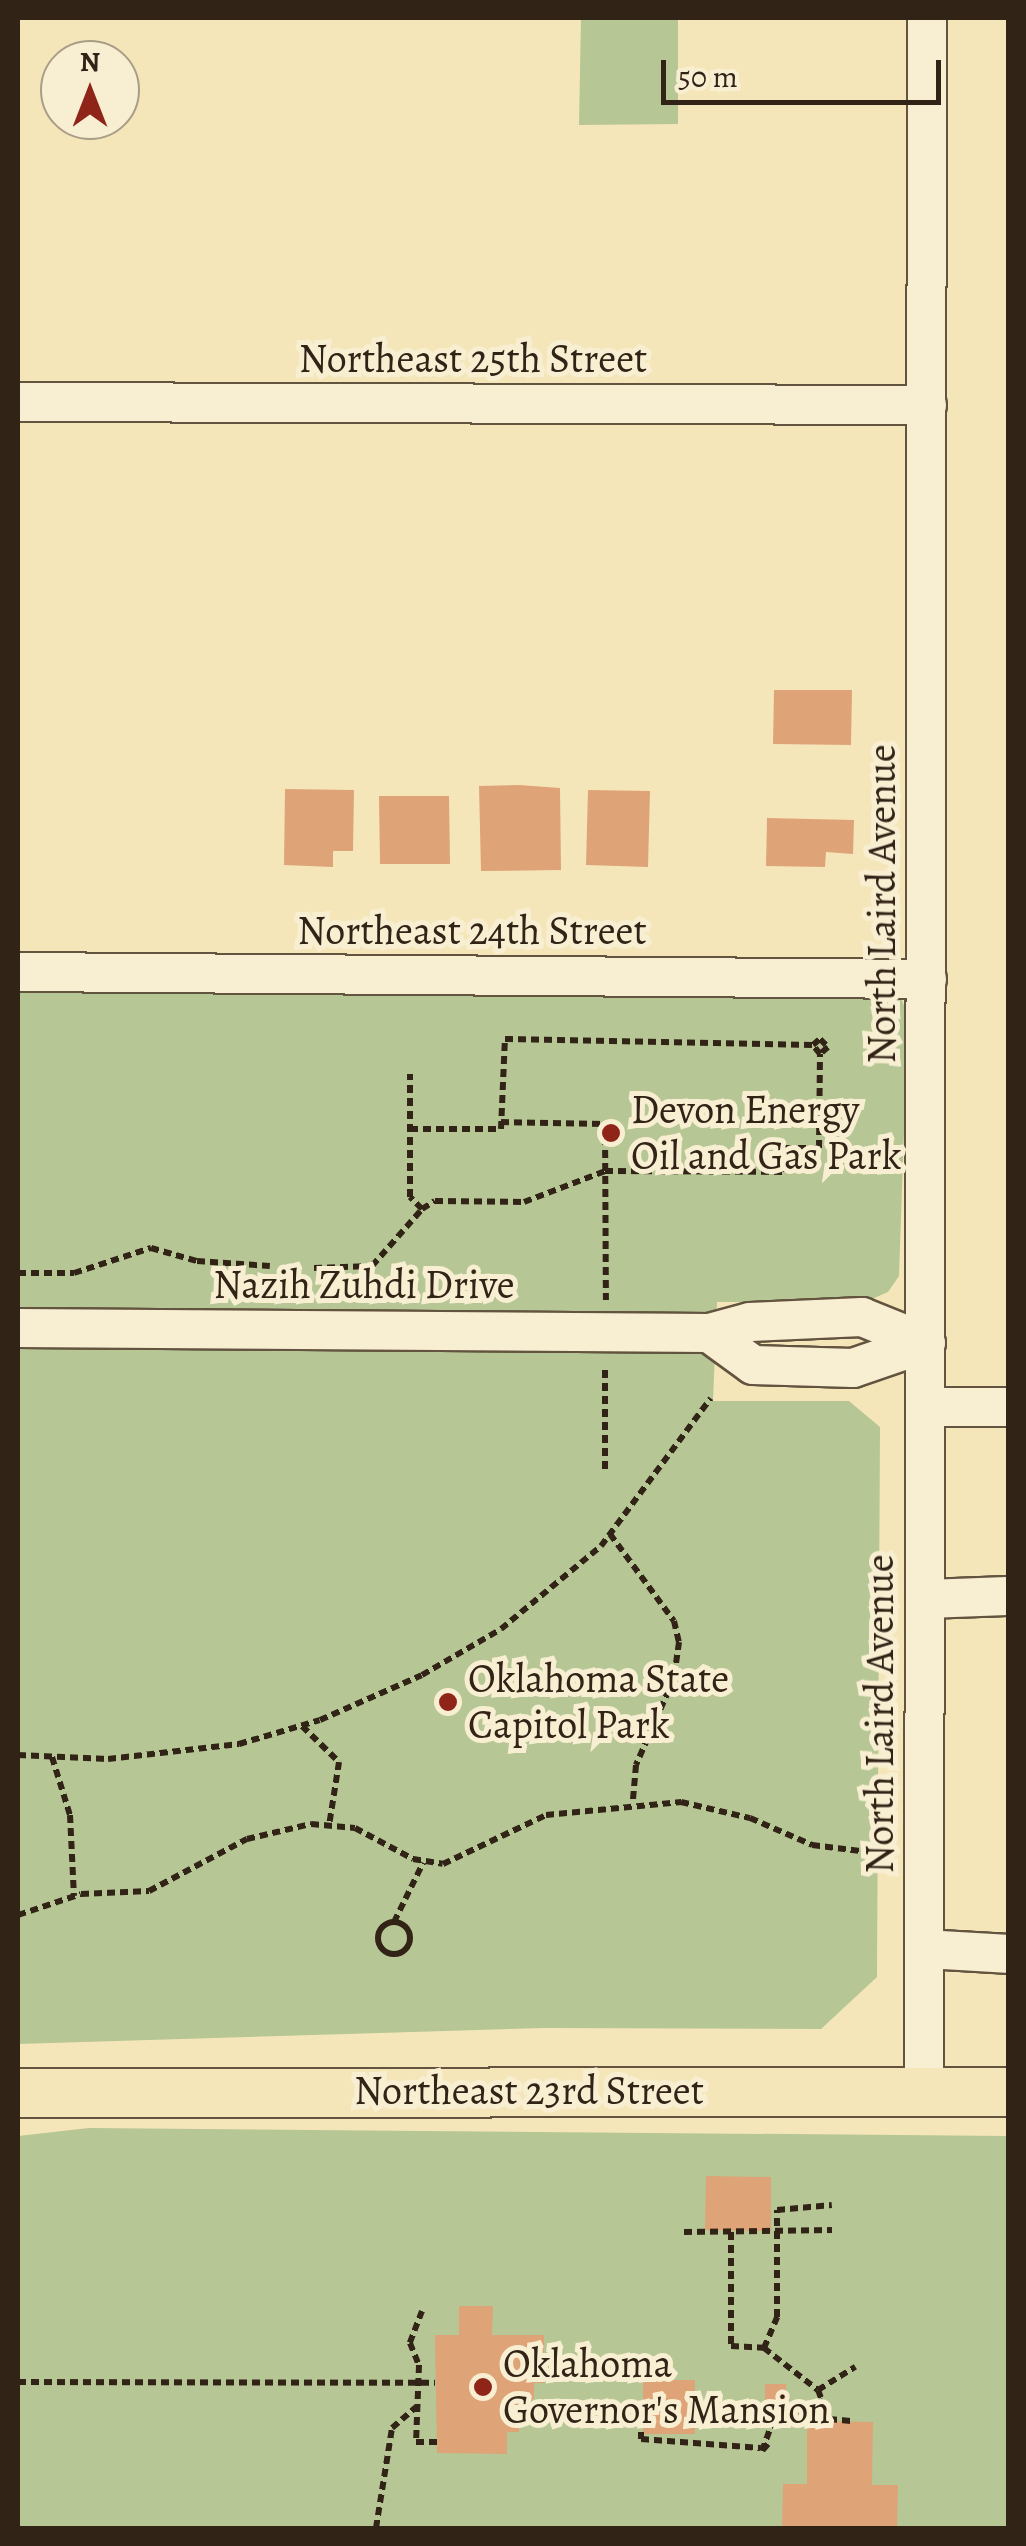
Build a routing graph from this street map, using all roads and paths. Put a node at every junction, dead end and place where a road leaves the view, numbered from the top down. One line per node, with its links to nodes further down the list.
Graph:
1 (927, 18): 3 (street, North Laird Avenue)
2 (18, 402): 3 (street, Northeast 25th Street)
3 (928, 405): 5 (street, North Laird Avenue)
4 (18, 972): 5 (street, Northeast 24th Street)
5 (927, 978): 19 (street, North Laird Avenue)
6 (812, 1045): 7 (path); 7 (path); 9 (path)
7 (820, 1054): 11 (path)
8 (410, 1074): 10 (path)
9 (502, 1122): 10 (path); 11 (path)
10 (410, 1129): 12 (path)
11 (605, 1171): 12 (path); 16 (path)
12 (422, 1208): 14 (path)
13 (270, 1266): 15 (path)
14 (314, 1268)
15 (18, 1274)
16 (606, 1300)
17 (18, 1328): 18 (street, Nazih Zuhdi Drive)
18 (709, 1334): 19 (street, Nazih Zuhdi Drive); 19 (street)
19 (926, 1344): 22 (street, North Laird Avenue)
20 (605, 1358): 24 (path)
21 (711, 1398): 25 (path)
22 (926, 1408): 23 (street); 27 (street, North Laird Avenue)
23 (1008, 1408)
24 (605, 1473)
25 (610, 1534): 28 (path); 31 (path)
26 (1008, 1596): 27 (street)
27 (926, 1599): 38 (street, North Laird Avenue)
28 (302, 1726): 30 (path); 32 (path)
29 (18, 1755): 30 (path)
30 (52, 1757): 35 (path)
31 (632, 1803): 33 (path); 34 (path)
32 (329, 1826): 34 (path); 35 (path)
33 (884, 1854)
34 (423, 1863): 37 (path)
35 (74, 1896): 36 (path)
36 (18, 1915)
37 (394, 1922): 37 (path)
38 (925, 1949): 39 (street); 40 (street, North Laird Avenue)
39 (1008, 1954)
40 (924, 2091): 41 (main road, Northeast 23rd Street); 42 (main road, Northeast 23rd Street)
41 (1008, 2092)
42 (28, 2097)
43 (832, 2206): 47 (path)
44 (832, 2230): 47 (path)
45 (684, 2232): 46 (path)
46 (731, 2232): 47 (path); 49 (path)
47 (777, 2232): 49 (path)
48 (422, 2311): 54 (path)
49 (764, 2348): 56 (path)
50 (855, 2367): 56 (path)
51 (544, 2376): 52 (path)
52 (586, 2376)
53 (18, 2382): 54 (path)
54 (418, 2383): 55 (path); 58 (path)
55 (435, 2383)
56 (818, 2390): 57 (path)
57 (823, 2401): 59 (path); 60 (path)
58 (416, 2408): 61 (path); 62 (path)
59 (641, 2419)
60 (851, 2421)
61 (437, 2442)
62 (376, 2528)

